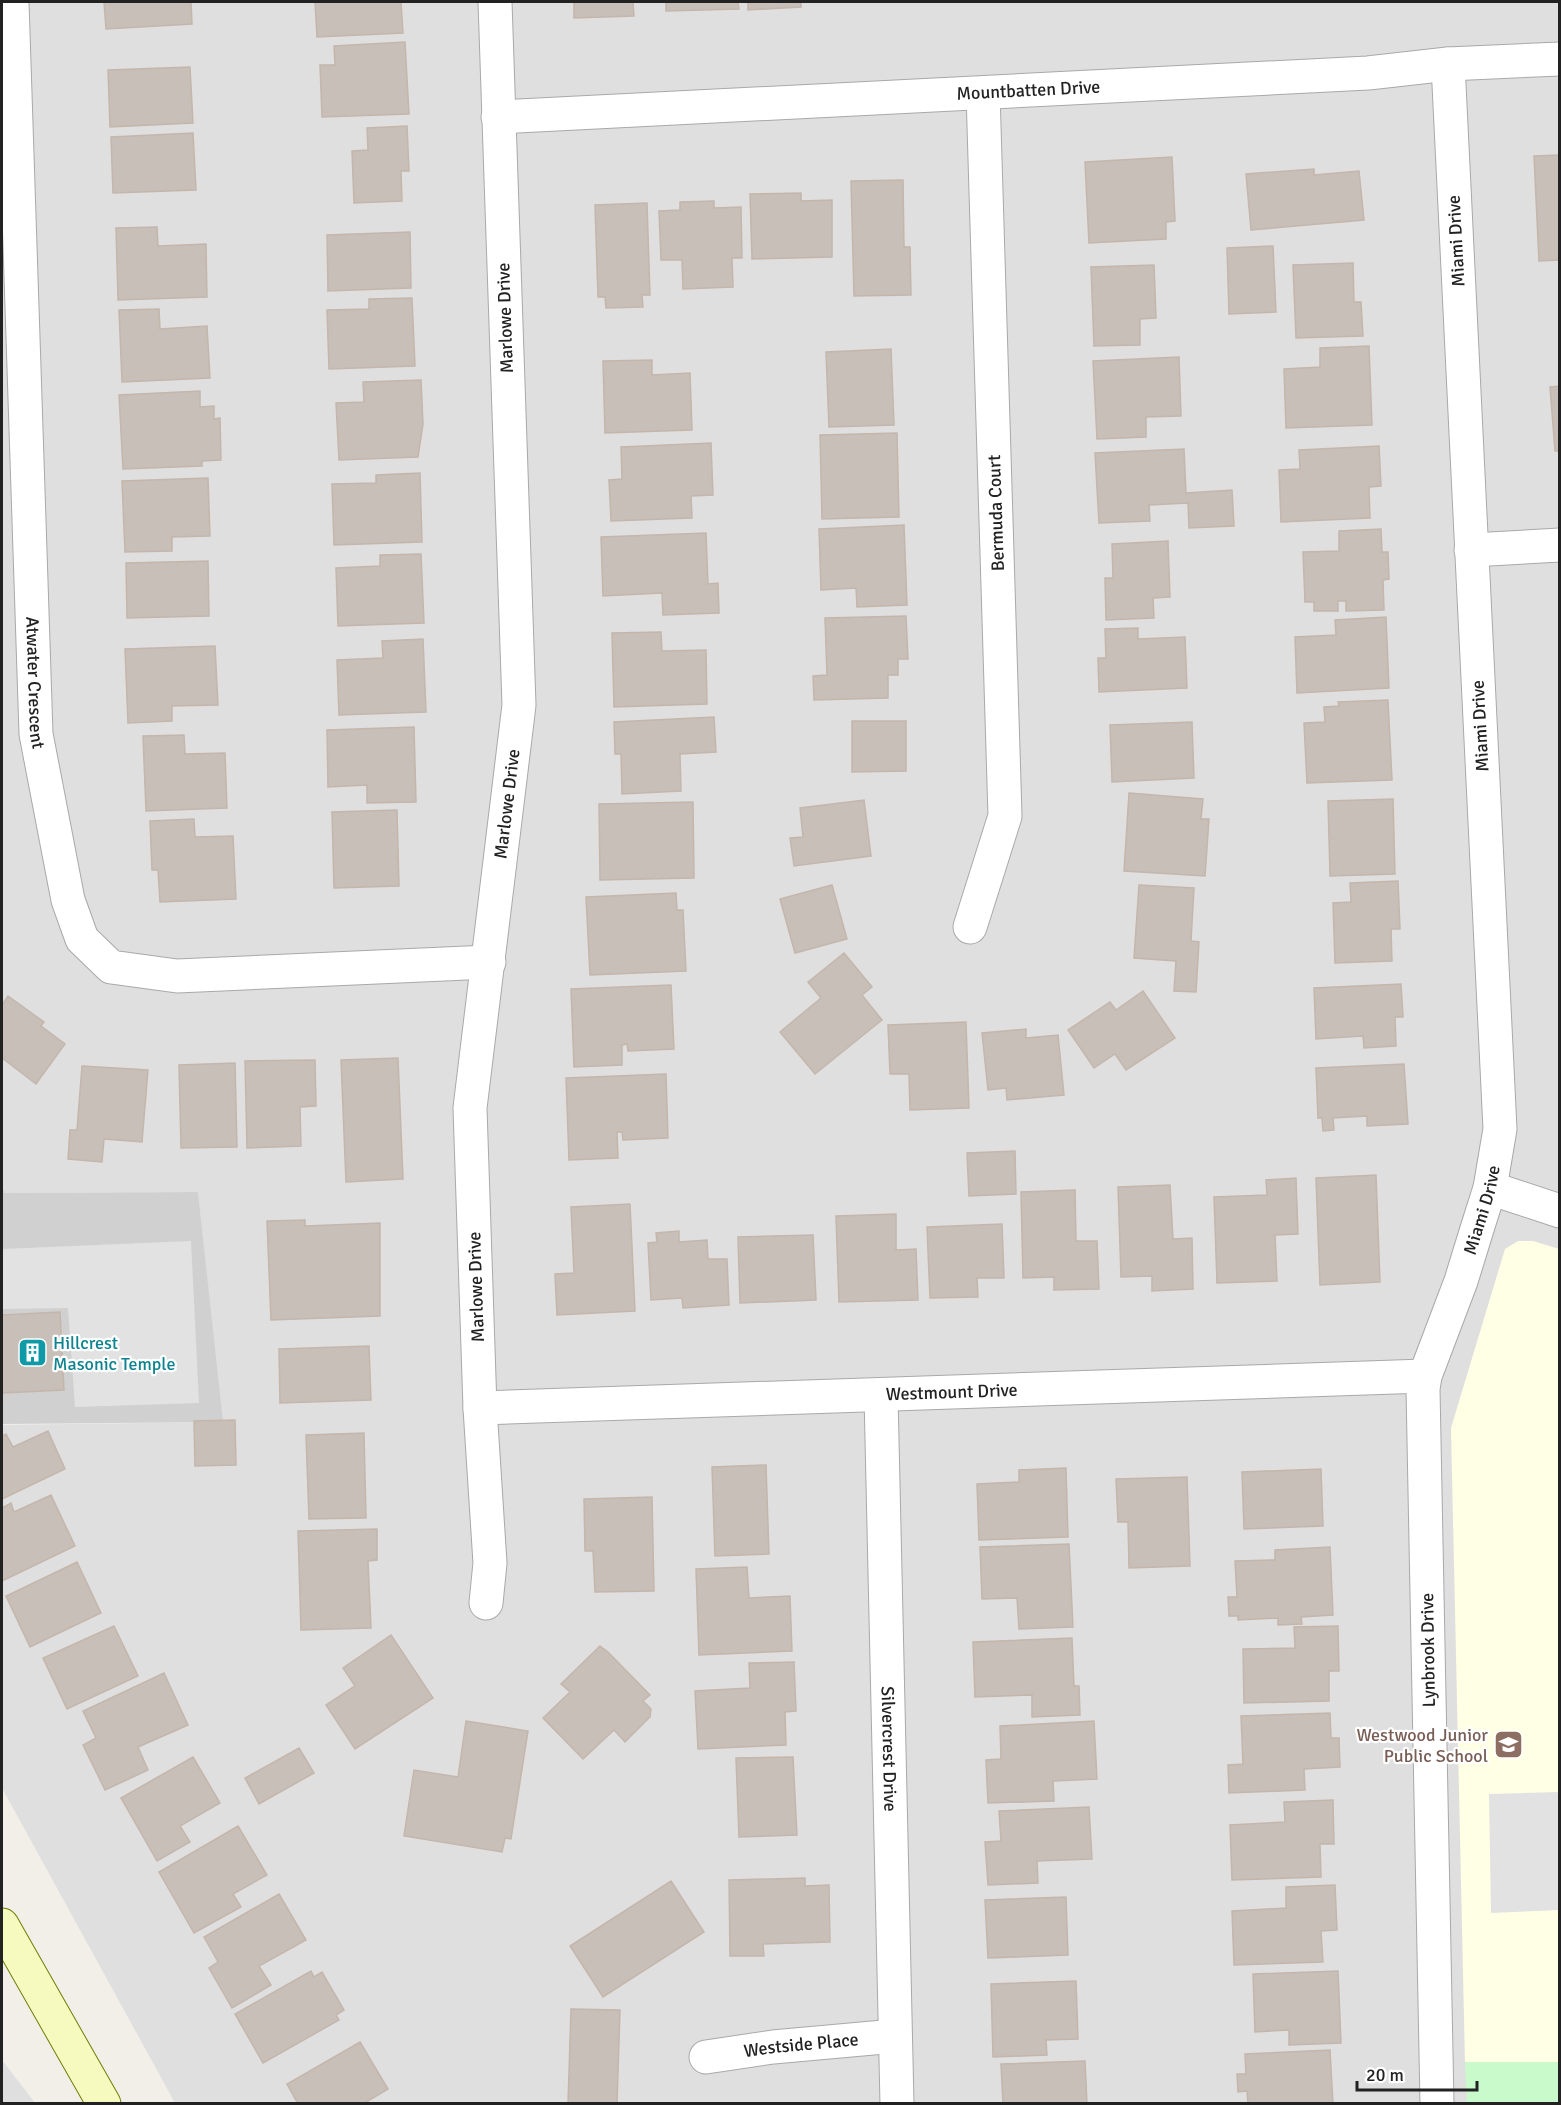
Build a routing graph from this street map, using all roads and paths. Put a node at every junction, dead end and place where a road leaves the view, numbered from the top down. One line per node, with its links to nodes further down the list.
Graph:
1 (12, 2): 10 (street, Atwater Crescent)
2 (495, 2): 6 (street, Marlowe Drive)
3 (1560, 59): 4 (street, Mountbatten Drive)
4 (1448, 64): 5 (street, Mountbatten Drive); 8 (street, Miami Drive)
5 (983, 93): 6 (street, Mountbatten Drive); 9 (street, Bermuda Court)
6 (498, 117): 10 (street, Marlowe Drive)
7 (1560, 544): 8 (street)
8 (1472, 550): 11 (street, Miami Drive)
9 (970, 927)
10 (489, 962): 15 (street, Marlowe Drive)
11 (1490, 1188): 12 (street); 13 (street, Miami Drive)
12 (1560, 1211)
13 (1425, 1376): 14 (street, Westmount Drive); 22 (street, Lynbrook Drive)
14 (881, 1395): 15 (street, Westmount Drive); 18 (street, Silvercrest Drive)
15 (480, 1408): 16 (street, Marlowe Drive)
16 (486, 1603)
17 (2, 1924): 20 (main road)
18 (895, 2036): 19 (street, Westside Place); 21 (street, Silvercrest Drive)
19 (706, 2057)
20 (105, 2103)
21 (897, 2103)
22 (1437, 2103)

